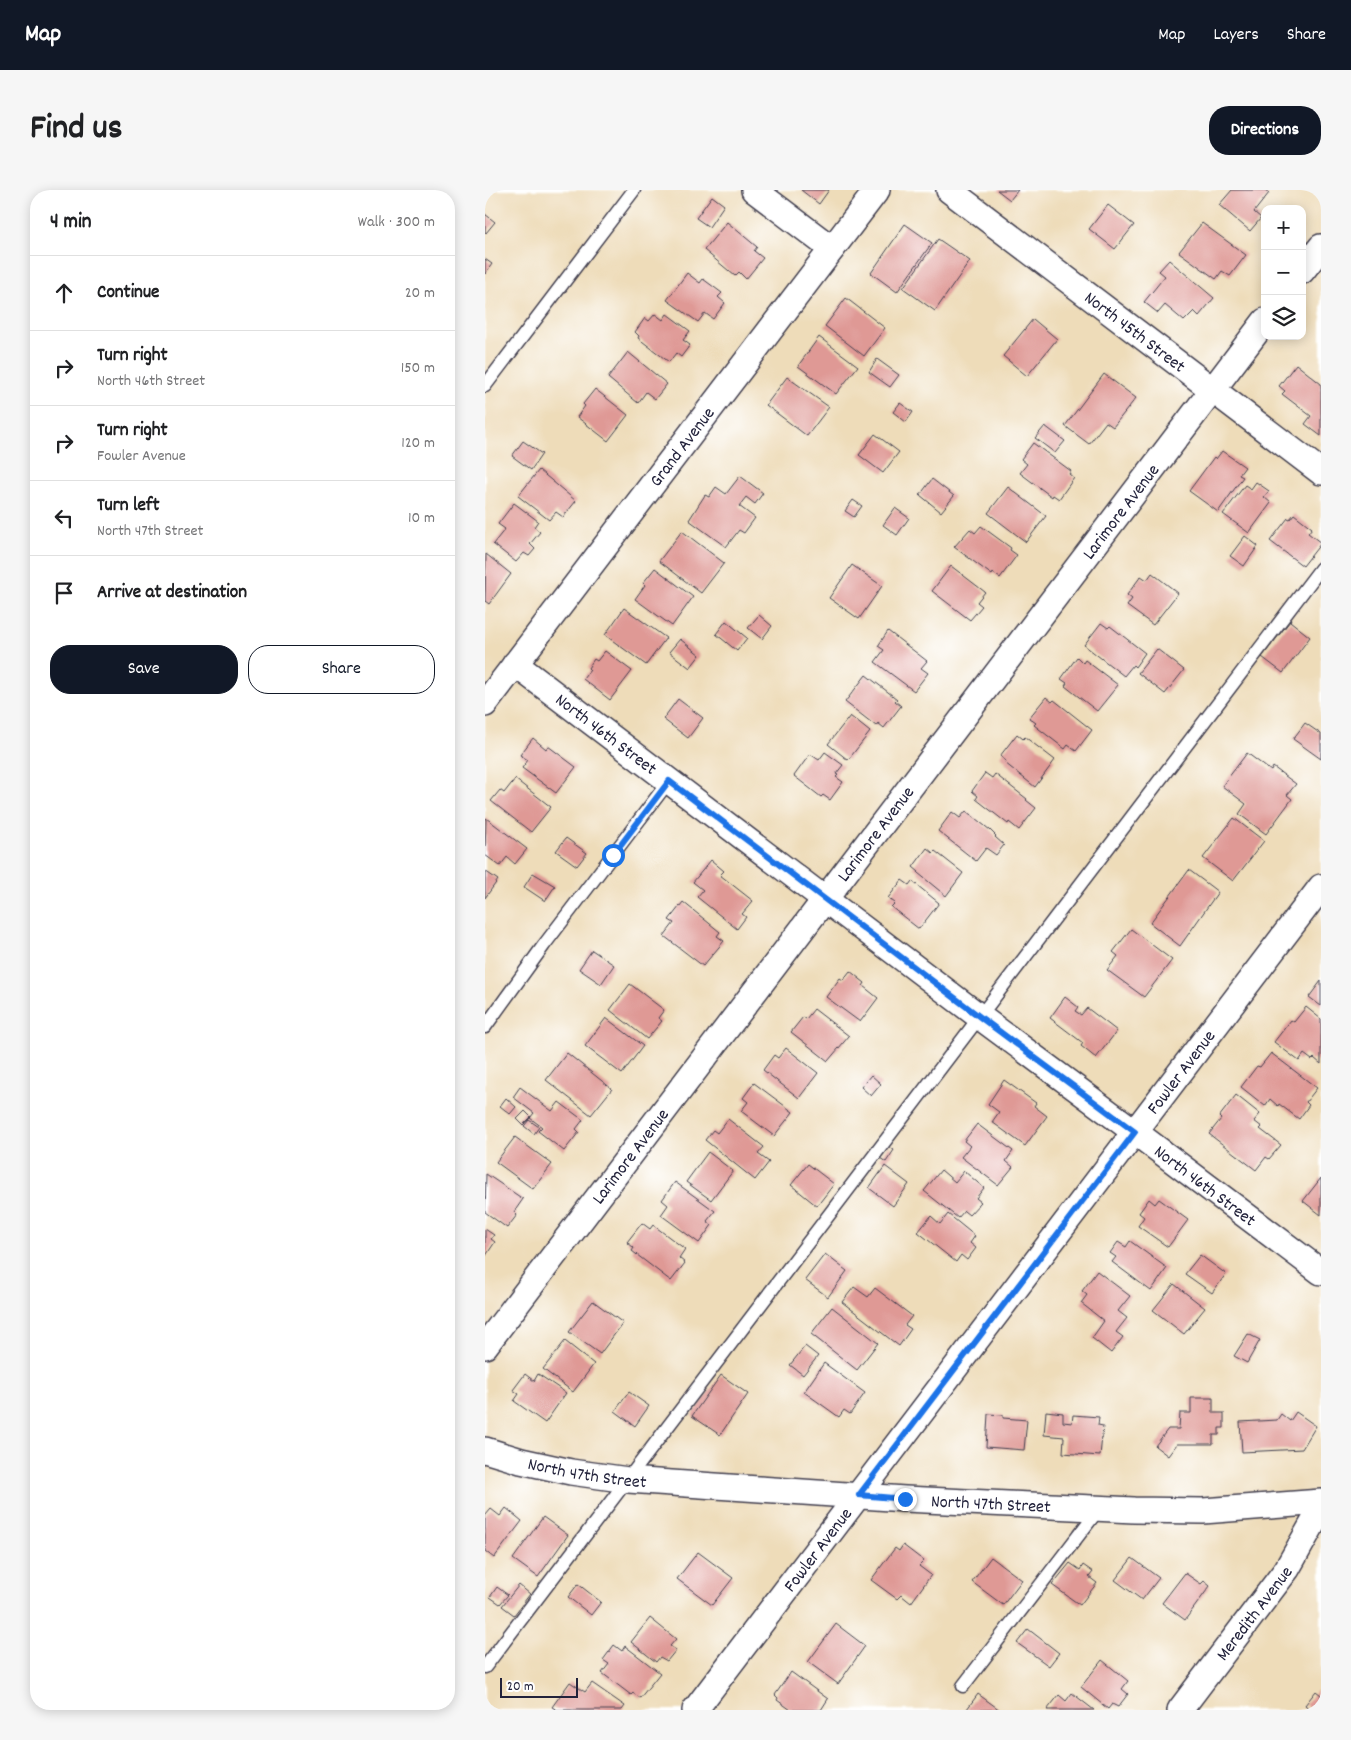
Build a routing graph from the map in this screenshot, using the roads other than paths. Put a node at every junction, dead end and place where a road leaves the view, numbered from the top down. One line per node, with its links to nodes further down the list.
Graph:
1 (634, 190): 9 (lane)
2 (754, 190): 6 (street)
3 (877, 190): 6 (street, Grand Avenue)
4 (949, 190): 10 (street, North 45th Street)
5 (1321, 247): 7 (street)
6 (832, 249): 13 (street, Grand Avenue)
7 (1306, 267)
8 (1261, 325): 10 (street, Larimore Avenue)
9 (485, 386)
10 (1212, 390): 11 (street, North 45th Street); 17 (street, Larimore Avenue)
11 (1321, 472)
12 (1321, 568): 18 (lane)
13 (515, 664): 14 (street, Grand Avenue); 15 (street, North 46th Street)
14 (485, 704)
15 (669, 781): 17 (street, North 46th Street); 19 (lane)
16 (1321, 887): 20 (street, Fowler Avenue)
17 (824, 899): 18 (street, North 46th Street); 22 (street, Larimore Avenue)
18 (980, 1017): 20 (street, North 46th Street); 24 (lane)
19 (485, 1027)
20 (1135, 1132): 21 (street, North 46th Street); 25 (street, Fowler Avenue)
21 (1321, 1272)
22 (485, 1346)
23 (485, 1450): 24 (street, North 47th Street)
24 (628, 1480): 25 (street, North 47th Street); 29 (lane)
25 (859, 1495): 28 (street, North 47th Street); 31 (street, Fowler Avenue)
26 (1321, 1502): 28 (street, North 47th Street)
27 (1321, 1509): 32 (street, Meredith Avenue)
28 (1098, 1510): 30 (lane)
29 (485, 1667)
30 (963, 1686)
31 (695, 1710)
32 (1181, 1710)

